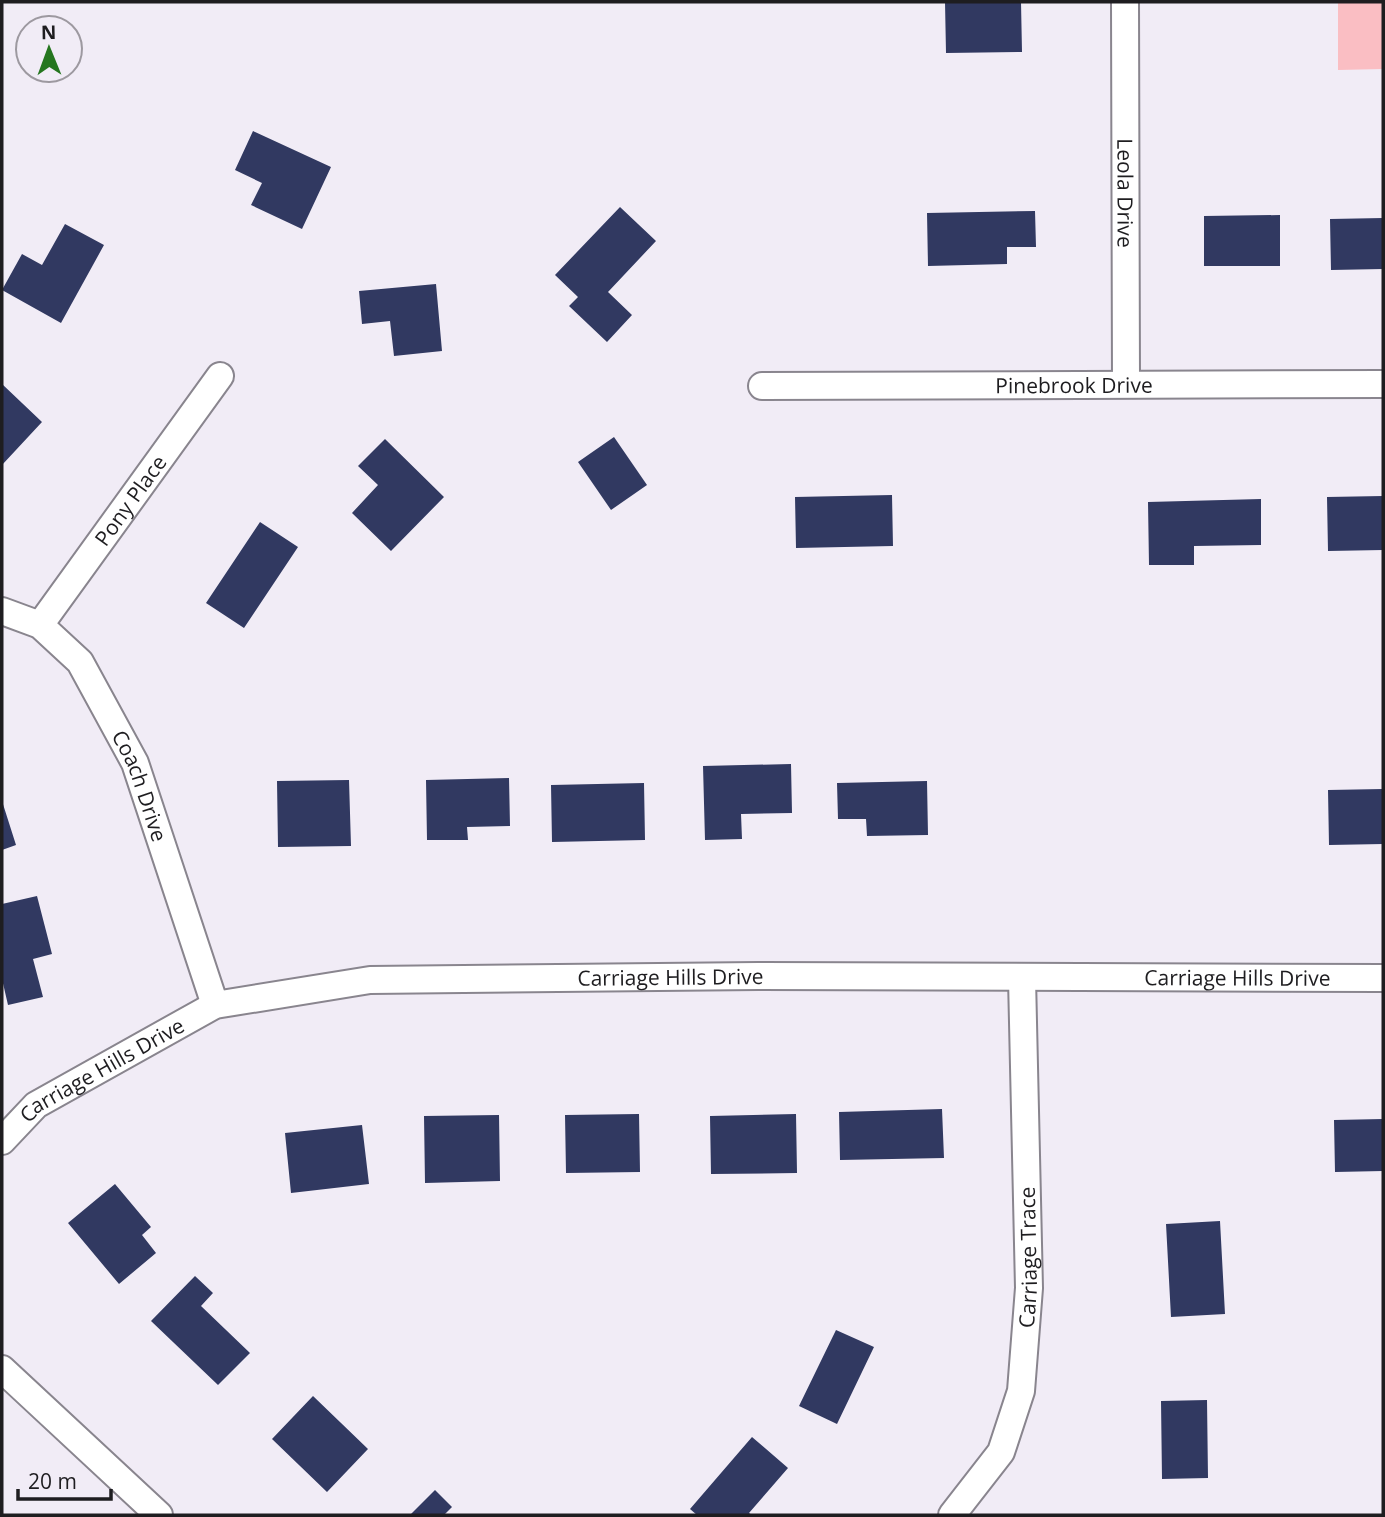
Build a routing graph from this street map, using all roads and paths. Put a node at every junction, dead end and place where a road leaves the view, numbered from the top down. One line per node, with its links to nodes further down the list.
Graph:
1 (1125, 2): 3 (street, Leola Drive)
2 (220, 376): 7 (street, Pony Place)
3 (1126, 384): 4 (street, Pinebrook Drive); 5 (street, Pinebrook Drive)
4 (1383, 384)
5 (762, 386)
6 (2, 611): 7 (street, Coach Drive)
7 (40, 625): 10 (street, Coach Drive)
8 (1022, 978): 9 (street, Carriage Hills Drive); 10 (street, Carriage Hills Drive); 14 (street, Carriage Trace)
9 (1383, 978)
10 (215, 1005): 11 (street, Carriage Hills Drive)
11 (2, 1141)
12 (2, 1369): 13 (street)
13 (159, 1515)
14 (952, 1515)

